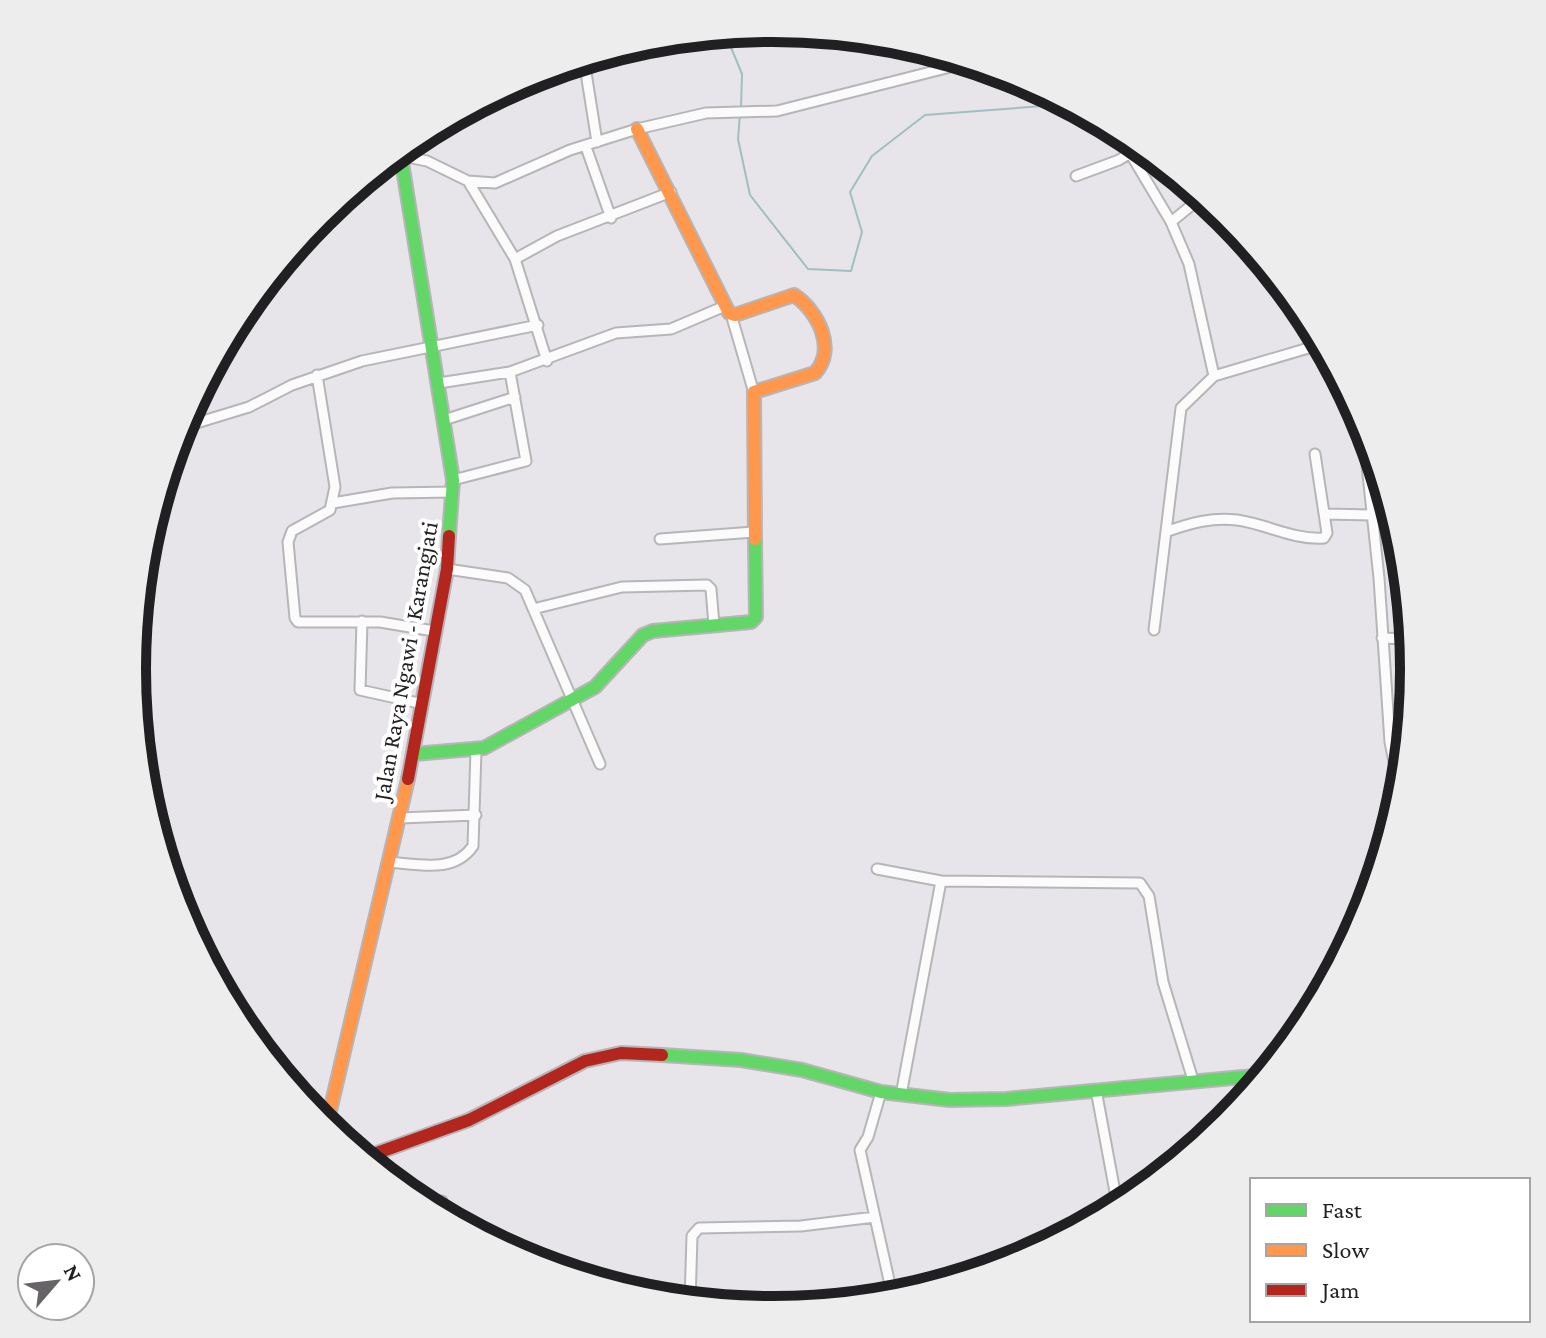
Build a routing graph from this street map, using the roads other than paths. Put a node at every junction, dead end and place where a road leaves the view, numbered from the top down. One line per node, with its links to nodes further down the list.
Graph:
1 (949, 67): 3 (street)
2 (586, 71): 4 (street)
3 (637, 129): 4 (street); 12 (street)
4 (597, 142): 5 (street)
5 (586, 147): 11 (street); 14 (street)
6 (1129, 154): 10 (street)
7 (1131, 155): 15 (street)
8 (413, 157): 11 (street)
9 (403, 164): 19 (street, Jalan Raya Ngawi - Karangjati)
10 (1076, 176)
11 (468, 181): 16 (street)
12 (671, 192): 14 (street); 17 (street)
13 (1193, 204): 15 (street)
14 (611, 218): 16 (street)
15 (1171, 222): 24 (street)
16 (515, 259): 18 (street)
17 (728, 310): 21 (street); 26 (street); 26 (street)
18 (538, 325): 19 (street); 21 (street)
19 (432, 347): 23 (street); 25 (street, Jalan Raya Ngawi - Karangjati)
20 (1311, 347): 24 (street)
21 (547, 361): 22 (street)
22 (510, 372): 25 (street); 27 (street)
23 (317, 375): 29 (street); 33 (street)
24 (1214, 376): 36 (street)
25 (439, 383): 28 (street, Jalan Raya Ngawi - Karangjati)
26 (754, 393): 37 (street)
27 (515, 397): 28 (street); 32 (street)
28 (444, 420): 32 (street, Jalan Raya Ngawi - Karangjati)
29 (197, 423)
30 (1315, 454): 34 (street)
31 (1367, 467): 35 (street)
32 (453, 486): 33 (street); 39 (street, Jalan Raya Ngawi - Karangjati)
33 (333, 503): 41 (street)
34 (1325, 514): 35 (street); 36 (street)
35 (1372, 515): 45 (street)
36 (1168, 531): 43 (street)
37 (754, 532): 38 (street); 42 (street)
38 (660, 539)
39 (447, 569): 40 (street); 44 (street, Jalan Raya Ngawi - Karangjati)
40 (533, 609): 42 (street); 47 (street)
41 (362, 621): 44 (street); 48 (street)
42 (714, 625): 47 (street)
43 (1154, 630)
44 (434, 631): 48 (street, Jalan Raya Ngawi - Karangjati)
45 (1382, 638): 46 (street); 51 (street)
46 (1399, 639)
47 (574, 700): 49 (street); 52 (street)
48 (423, 704): 50 (street, Jalan Raya Ngawi - Karangjati)
49 (476, 750): 50 (street); 53 (street)
50 (414, 754): 54 (street, Jalan Raya Ngawi - Karangjati)
51 (1394, 760)
52 (600, 764)
53 (476, 815): 54 (street); 55 (street)
54 (400, 818): 55 (street, Jalan Raya Ngawi - Karangjati)
55 (388, 862): 63 (street, Jalan Raya Ngawi - Karangjati)
56 (877, 869): 57 (street)
57 (941, 881): 59 (street); 62 (street)
58 (1249, 1076): 59 (street)
59 (1193, 1080): 60 (street)
60 (1096, 1090): 62 (street); 65 (street)
61 (881, 1092): 62 (street); 64 (street); 66 (street)
62 (901, 1095)
63 (330, 1112)
64 (376, 1153)
65 (1115, 1194)
66 (875, 1217): 67 (street); 68 (street)
67 (890, 1285)
68 (690, 1291)

